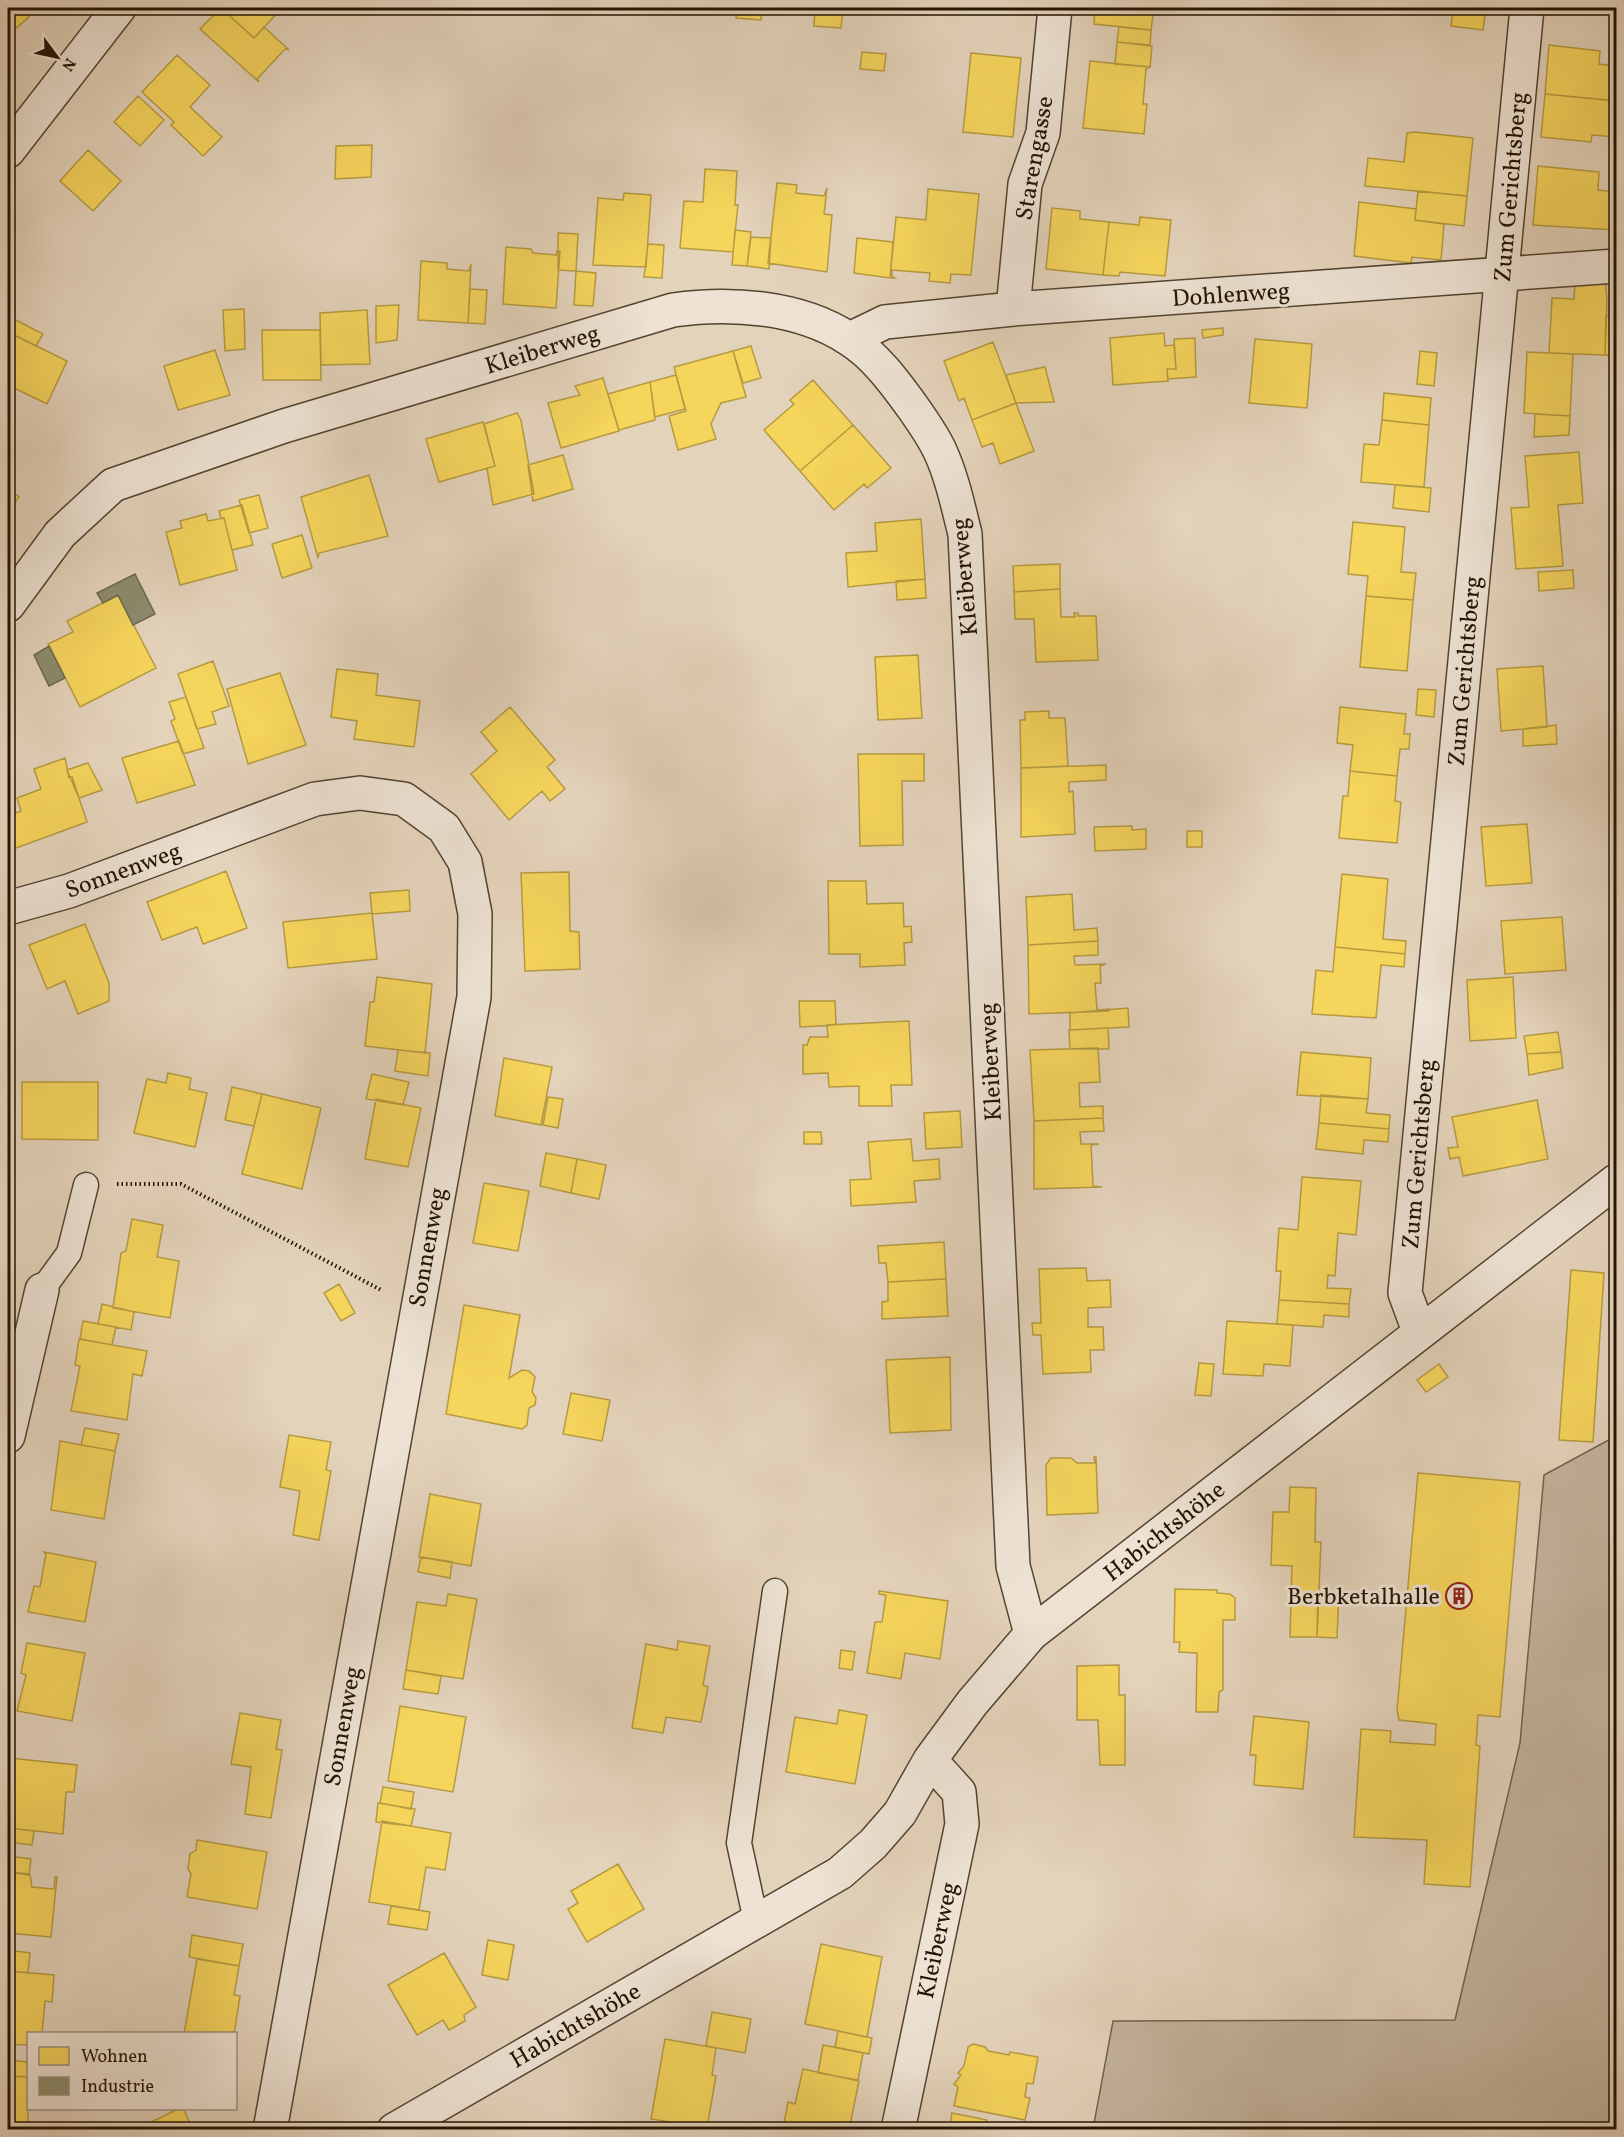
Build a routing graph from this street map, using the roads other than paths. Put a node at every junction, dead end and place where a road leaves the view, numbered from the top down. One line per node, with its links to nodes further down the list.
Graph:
1 (119, 8): 4 (street)
2 (1055, 8): 7 (street, Starengasse)
3 (1527, 8): 6 (street, Zum Gerichtsberg)
4 (8, 151)
5 (1617, 266): 6 (street, Dohlenweg)
6 (1502, 275): 7 (street, Dohlenweg); 14 (street, Zum Gerichtsberg)
7 (1013, 309): 8 (street, Dohlenweg)
8 (850, 339): 9 (street, Kleiberweg); 17 (street, Kleiberweg)
9 (8, 605)
10 (8, 908): 20 (street, Sonnenweg)
11 (1617, 1181): 14 (street, Habichtshöhe)
12 (86, 1185): 13 (lane)
13 (42, 1290): 15 (street)
14 (1419, 1331): 17 (street, Habichtshöhe)
15 (8, 1436)
16 (775, 1591): 19 (lane)
17 (1032, 1634): 18 (street, Habichtshöhe)
18 (930, 1760): 19 (street, Habichtshöhe); 22 (street, Kleiberweg)
19 (756, 1921): 21 (street, Habichtshöhe)
20 (270, 2130)
21 (394, 2130)
22 (897, 2130)

